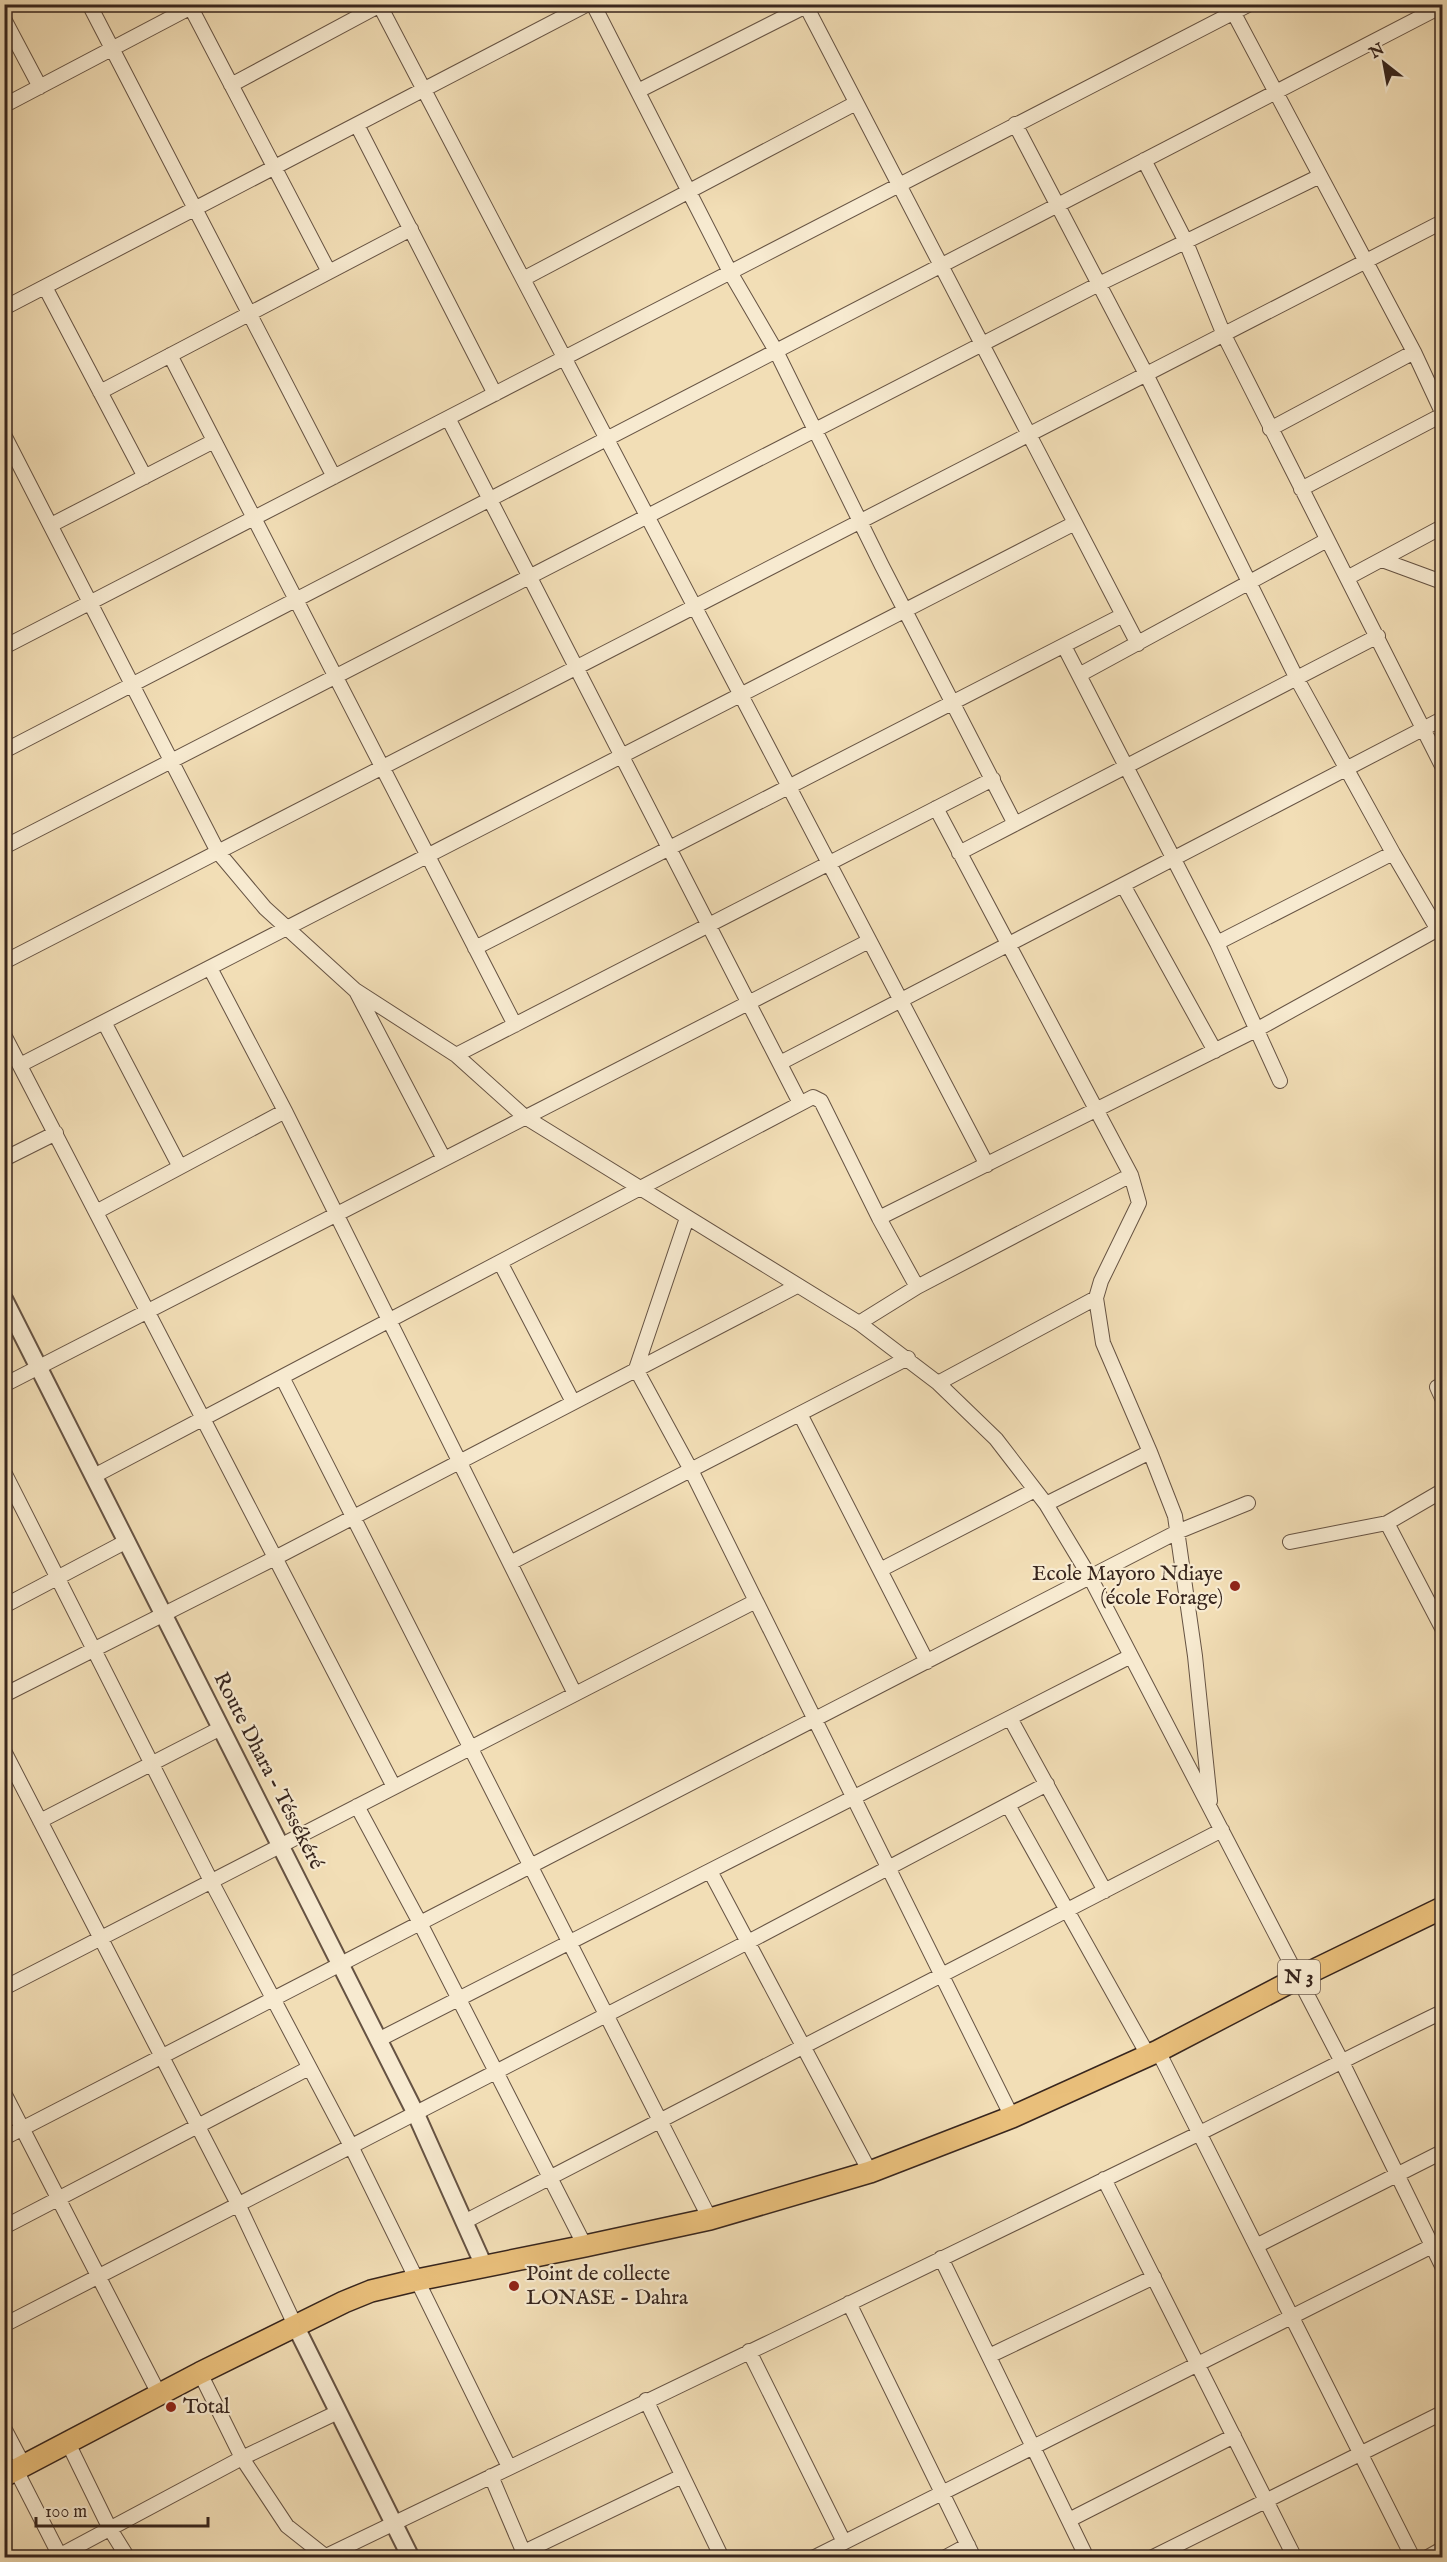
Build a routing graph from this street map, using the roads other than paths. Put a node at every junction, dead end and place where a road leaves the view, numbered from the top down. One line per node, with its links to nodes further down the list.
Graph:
1 (89, 4): 11 (street)
2 (588, 4): 14 (street)
3 (593, 4): 15 (street)
4 (1250, 4): 9 (street)
5 (380, 5): 12 (street); 14 (street)
6 (807, 5): 15 (street); 17 (street)
7 (192, 6): 11 (street); 12 (street)
8 (1443, 6): 16 (street)
9 (1232, 9): 16 (street); 19 (street)
10 (4, 19): 13 (street)
11 (112, 49): 13 (street); 27 (street)
12 (231, 85): 22 (street)
13 (40, 87): 18 (street)
14 (423, 90): 20 (street); 35 (street)
15 (638, 91): 25 (street)
16 (1277, 91): 21 (street); 23 (street)
17 (856, 103): 24 (street); 25 (street)
18 (5, 105)
19 (1015, 124): 24 (street); 26 (street)
20 (357, 125): 22 (street); 29 (street)
21 (1144, 160): 26 (street); 30 (street)
22 (276, 167): 27 (street); 33 (street)
23 (1320, 176): 30 (street); 31 (street)
24 (899, 184): 32 (street); 34 (street)
25 (689, 191): 34 (street); 35 (street)
26 (1056, 206): 32 (street); 36 (street)
27 (194, 210): 37 (street); 39 (street)
28 (1443, 222): 31 (street)
29 (411, 229): 33 (street); 48 (street)
30 (1185, 240): 36 (street); 40 (street)
31 (1366, 261): 40 (street); 43 (street)
32 (941, 266): 41 (street); 42 (street)
33 (329, 272): 39 (street)
34 (730, 272): 42 (street); 45 (street)
35 (523, 279): 45 (street)
36 (1099, 284): 41 (street); 46 (street)
37 (45, 287): 38 (street); 47 (street)
38 (4, 308)
39 (248, 314): 44 (street); 58 (street)
40 (1224, 335): 46 (street); 51 (street)
41 (982, 344): 52 (street); 54 (street)
42 (776, 351): 52 (street); 55 (street)
43 (1414, 352): 49 (street); 51 (street)
44 (170, 355): 47 (street); 56 (street)
45 (564, 358): 48 (street); 55 (street)
46 (1146, 374): 54 (street); 71 (street)
47 (100, 392): 57 (street)
48 (495, 394): 50 (street)
49 (1443, 413): 59 (street)
50 (448, 418): 58 (street); 60 (street)
51 (1270, 429): 59 (street)
52 (815, 430): 61 (street); 63 (street)
53 (4, 435): 65 (street)
54 (1029, 435): 63 (street); 64 (street)
55 (606, 439): 60 (street); 61 (street)
56 (214, 441): 57 (street); 62 (street)
57 (145, 477): 65 (street)
58 (334, 477): 62 (street)
59 (1301, 489): 67 (street)
60 (490, 500): 69 (street); 73 (street)
61 (647, 517): 69 (street); 75 (street)
62 (254, 518): 73 (street); 74 (street)
63 (861, 521): 75 (street); 76 (street)
64 (1075, 523): 76 (street); 77 (street)
65 (51, 525): 74 (street)
66 (1443, 527): 68 (street)
67 (1327, 540): 70 (street); 71 (street)
68 (1382, 560): 70 (street); 72 (street)
69 (530, 577): 82 (street); 84 (street)
70 (1347, 578): 78 (street)
71 (1250, 582): 79 (street); 85 (street)
72 (1443, 582)
73 (296, 600): 84 (street); 86 (street)
74 (90, 603): 81 (street); 86 (street)
75 (694, 607): 82 (street); 87 (street)
76 (906, 610): 87 (street); 88 (street)
77 (1123, 615): 79 (street); 80 (street)
78 (1378, 636): 85 (street); 90 (street)
79 (1138, 644): 83 (street)
80 (1064, 646): 83 (street); 88 (street)
81 (4, 647)
82 (576, 668): 92 (street); 96 (street)
83 (1079, 675): 94 (street)
84 (336, 676): 93 (street); 96 (street)
85 (1297, 679): 94 (street); 97 (street)
86 (132, 685): 91 (street); 93 (street)
87 (741, 695): 92 (street); 99 (street)
88 (954, 702): 98 (street); 99 (street)
89 (1443, 719): 90 (street)
90 (1423, 729): 95 (street); 97 (street)
91 (4, 751)
92 (622, 756): 103 (street); 107 (street)
93 (171, 761): 102 (street); 104 (street)
94 (1126, 766): 101 (street); 108 (street)
95 (1443, 766)
96 (382, 767): 104 (street); 107 (street)
97 (1346, 770): 106 (street); 108 (street)
98 (993, 779): 100 (street); 101 (street)
99 (789, 787): 103 (street); 109 (street)
100 (936, 808): 105 (street); 109 (street)
101 (1015, 824): 105 (street)
102 (4, 847)
103 (669, 849): 111 (street); 117 (street)
104 (218, 852): 112 (street); 118 (street)
105 (959, 853): 116 (street)
106 (1393, 853): 113 (street); 115 (street)
107 (428, 856): 112 (street); 117 (street)
108 (1174, 859): 110 (street); 115 (street)
109 (829, 864): 111 (street); 114 (street)
110 (1123, 885): 116 (street); 127 (street)
111 (709, 925): 122 (street); 124 (street)
112 (288, 928): 119 (street); 120 (street)
113 (1440, 929): 125 (street)
114 (869, 941): 121 (street); 122 (street)
115 (1217, 943): 125 (street)
116 (1010, 945): 121 (street); 133 (street)
117 (475, 948): 124 (street)
118 (4, 962)
119 (210, 968): 123 (street); 134 (street)
120 (355, 990): 128 (street); 138 (street)
121 (900, 1001): 129 (street); 139 (street)
122 (748, 1003): 129 (street); 135 (street)
123 (104, 1022): 130 (street); 140 (street)
124 (515, 1025): 128 (street)
125 (1256, 1030): 127 (street); 131 (street)
126 (4, 1035): 130 (street)
127 (1215, 1051): 133 (street)
128 (456, 1055): 135 (street)
129 (780, 1063): 132 (street)
130 (20, 1065): 136 (street)
131 (1280, 1081)
132 (800, 1103): 142 (street); 146 (street)
133 (1096, 1110): 139 (street); 141 (street)
134 (285, 1112): 140 (street); 144 (street)
135 (525, 1117): 138 (street); 142 (street)
136 (56, 1133): 137 (street); 143 (street)
137 (4, 1159)
138 (444, 1159): 144 (street)
139 (987, 1166): 146 (street)
140 (180, 1167): 143 (street)
141 (1131, 1175): 149 (street); 150 (street)
142 (640, 1188): 145 (street); 147 (street)
143 (96, 1212): 152 (street)
144 (336, 1214): 152 (street); 153 (street)
145 (687, 1218): 148 (street); 157 (street)
146 (879, 1218): 149 (street)
147 (500, 1262): 153 (street); 161 (street)
148 (797, 1286): 154 (street); 157 (street)
149 (917, 1287): 154 (street)
150 (1096, 1298): 159 (street); 164 (street)
151 (4, 1299): 156 (street, Route Dhara - Téssékéré)
152 (148, 1311): 156 (street); 163 (street)
153 (389, 1321): 158 (street); 165 (street)
154 (859, 1323): 155 (street)
155 (908, 1358): 159 (street); 162 (street)
156 (39, 1367): 160 (street); 168 (street, Route Dhara - Téssékéré)
157 (636, 1369): 161 (street); 166 (street)
158 (282, 1377): 163 (street); 173 (street)
159 (938, 1383): 169 (street)
160 (4, 1384)
161 (573, 1401): 165 (street)
162 (800, 1414): 166 (street); 180 (street)
163 (204, 1419): 168 (street); 178 (street)
164 (1150, 1452): 172 (street); 175 (street)
165 (459, 1461): 173 (street); 179 (street)
166 (691, 1470): 179 (street); 183 (street)
167 (4, 1472): 182 (street)
168 (94, 1476): 176 (street, Route Dhara - Téssékéré)
169 (1035, 1490): 172 (street); 180 (street)
170 (1443, 1491): 174 (street)
171 (1248, 1503): 175 (street)
172 (1046, 1504): 181 (street)
173 (353, 1516): 178 (street); 195 (street)
174 (1387, 1523): 177 (street); 186 (street)
175 (1177, 1532): 181 (street); 203 (street)
176 (127, 1541): 182 (street); 185 (street, Route Dhara - Téssékéré)
177 (1290, 1542)
178 (275, 1558): 185 (street); 199 (street)
179 (510, 1563): 190 (street)
180 (880, 1570): 189 (street)
181 (1090, 1577): 188 (street); 189 (street)
182 (58, 1578): 184 (street); 187 (street)
183 (756, 1601): 190 (street); 193 (street)
184 (4, 1606)
185 (163, 1613): 187 (street); 194 (street, Route Dhara - Téssékéré)
186 (1443, 1628)
187 (94, 1649): 191 (street); 197 (street)
188 (1131, 1656): 192 (street); 203 (street)
189 (927, 1662): 193 (street)
190 (575, 1694): 195 (street)
191 (4, 1695)
192 (1010, 1718): 198 (street); 200 (street)
193 (814, 1720): 200 (street); 207 (street)
194 (221, 1728): 197 (street); 206 (street, Route Dhara - Téssékéré)
195 (471, 1748): 199 (street); 207 (street)
196 (4, 1751): 204 (street)
197 (152, 1764): 204 (street); 210 (street)
198 (1047, 1784): 201 (street); 211 (street)
199 (394, 1787): 202 (street)
200 (853, 1798): 208 (street); 209 (street)
201 (1008, 1805): 208 (street); 213 (street)
202 (357, 1806): 206 (street); 214 (street)
203 (1210, 1808): 205 (street)
204 (40, 1821): 215 (street)
205 (1222, 1830): 211 (street); 220 (street)
206 (280, 1845): 210 (street); 218 (street, Route Dhara - Téssékéré)
207 (531, 1866): 214 (street); 216 (street)
208 (887, 1868): 217 (street); 219 (street)
209 (710, 1871): 216 (street); 217 (street)
210 (211, 1881): 215 (street); 222 (street)
211 (1105, 1891): 213 (street)
212 (1443, 1908): 220 (main road, N 3)
213 (1065, 1911): 219 (street); 228 (street)
214 (420, 1923): 218 (street); 223 (street)
215 (100, 1938): 221 (street); 229 (street)
216 (570, 1942): 223 (street); 225 (street)
217 (748, 1942): 225 (street); 227 (street)
218 (340, 1964): 222 (street); 226 (street, Route Dhara - Téssékéré)
219 (940, 1976): 227 (street); 235 (street)
220 (1298, 1978): 228 (main road, N 3); 230 (street)
221 (4, 1988)
222 (273, 1999): 229 (street); 231 (street)
223 (459, 1999): 226 (street); 232 (street)
224 (1443, 2012): 230 (street)
225 (606, 2014): 232 (street); 236 (street)
226 (378, 2040): 234 (street, Route Dhara - Téssékéré)
227 (804, 2047): 236 (street); 243 (street)
228 (1153, 2053): 235 (main road, N 3); 239 (street)
229 (162, 2056): 237 (street); 238 (street)
230 (1341, 2060): 239 (street); 244 (street)
231 (309, 2068): 237 (street); 241 (street)
232 (496, 2070): 234 (street); 245 (street)
233 (4, 2092): 238 (street)
234 (414, 2112): 241 (street); 250 (street, Route Dhara - Téssékéré)
235 (1012, 2117): 243 (main road, N 3)
236 (660, 2121): 245 (street); 249 (street)
237 (197, 2127): 247 (street); 248 (street)
238 (23, 2128): 240 (street); 247 (street)
239 (1199, 2133): 246 (street); 254 (street)
240 (4, 2138)
241 (351, 2146): 248 (street); 260 (street)
242 (1443, 2152): 244 (street)
243 (870, 2172): 249 (main road, N 3)
244 (1399, 2174): 252 (street); 254 (street)
245 (550, 2178): 250 (street); 253 (street)
246 (1104, 2179): 255 (street); 259 (street)
247 (59, 2198): 251 (street); 258 (street)
248 (238, 2204): 258 (street); 264 (street)
249 (710, 2218): 253 (main road, N 3)
250 (466, 2221): 256 (street, Route Dhara - Téssékéré)
251 (4, 2227)
252 (1438, 2244): 257 (street); 262 (street)
253 (585, 2246): 256 (main road, N 3)
254 (1256, 2246): 262 (street)
255 (941, 2258): 261 (street); 266 (street)
256 (484, 2266): 260 (main road, N 3)
257 (1443, 2266)
258 (99, 2276): 263 (street); 269 (street)
259 (1154, 2277): 266 (street); 267 (street)
260 (417, 2280): 264 (main road, N 3); 279 (street)
261 (849, 2303): 265 (street); 283 (street)
262 (1292, 2317): 267 (street); 277 (street)
263 (4, 2325)
264 (295, 2325): 268 (main road, N 3); 271 (street)
265 (749, 2351): 270 (street); 288 (street)
266 (989, 2356): 276 (street)
267 (1198, 2364): 274 (street); 276 (street)
268 (200, 2373): 269 (main road, N 3); 278 (street)
269 (159, 2394): 275 (main road, N 3)
270 (646, 2400): 279 (street); 282 (street)
271 (338, 2412): 278 (street); 286 (street)
272 (1443, 2413): 277 (street)
273 (4, 2428): 280 (street)
274 (1234, 2436): 284 (street); 285 (street)
275 (68, 2443): 280 (main road, N 3); 287 (street)
276 (1033, 2447): 283 (street); 285 (street)
277 (1360, 2454): 284 (street); 302 (street)
278 (242, 2458): 287 (street); 293 (street)
279 (509, 2467): 281 (street)
280 (15, 2470): 292 (street)
281 (491, 2476): 286 (street); 291 (street)
282 (682, 2476): 291 (street); 296 (street)
283 (942, 2493): 288 (street); 290 (street)
284 (1266, 2500): 300 (street); 301 (street)
285 (1069, 2520): 299 (street)
286 (394, 2525): 293 (street); 295 (street)
287 (110, 2529): 292 (street); 294 (street)
288 (844, 2542): 297 (street)
289 (1443, 2549): 303 (street)
290 (971, 2551): 298 (street)
291 (525, 2555)
292 (59, 2557)
293 (324, 2557)
294 (128, 2558)
295 (411, 2558)
296 (722, 2558)
297 (813, 2558)
298 (944, 2558)
299 (1087, 2558)
300 (1151, 2558)
301 (1295, 2558)
302 (1413, 2558)
303 (1426, 2558)

